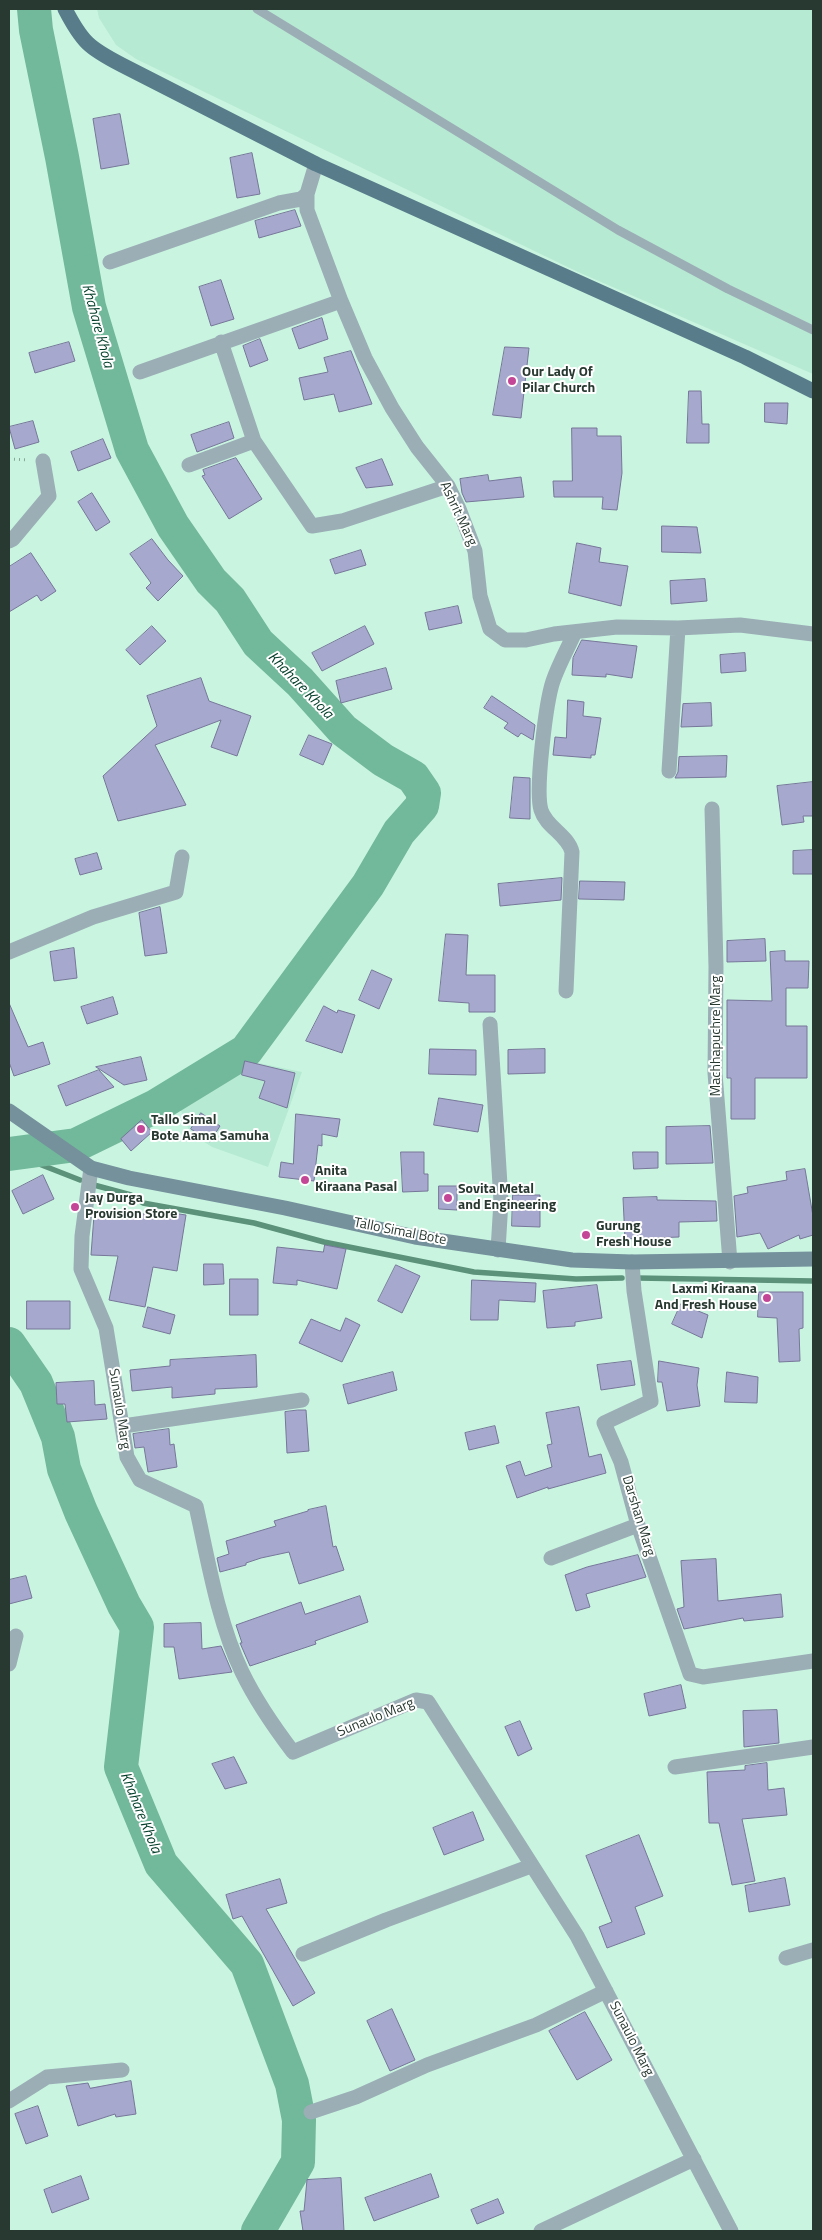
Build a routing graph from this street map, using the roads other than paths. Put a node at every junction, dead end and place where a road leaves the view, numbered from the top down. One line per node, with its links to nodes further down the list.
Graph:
1 (65, 9): 3 (main road)
2 (257, 9): 7 (lane)
3 (316, 164): 4 (street, Ashrit Marg); 10 (main road)
4 (307, 194): 5 (street); 6 (street, Ashrit Marg)
5 (110, 262)
6 (341, 301): 8 (street); 14 (street, Ashrit Marg)
7 (813, 330)
8 (220, 342): 9 (street); 11 (street)
9 (140, 372)
10 (813, 391)
11 (254, 441): 13 (street); 14 (street)
12 (43, 461): 15 (street)
13 (189, 465)
14 (448, 486): 17 (street, Ashrit Marg)
15 (9, 541)
16 (678, 628): 17 (street, Ashrit Marg); 18 (street, Ashrit Marg); 19 (street)
17 (575, 632): 23 (street)
18 (813, 634)
19 (669, 771)
20 (712, 809): 30 (street, Machhapuchre Marg)
21 (182, 857): 22 (street)
22 (9, 952)
23 (566, 991)
24 (490, 1024): 27 (street)
25 (9, 1111): 26 (main road, Tallo Simal Bote)
26 (91, 1168): 27 (main road, Tallo Simal Bote); 32 (street, Sunaulo Marg)
27 (498, 1250): 29 (main road, Tallo Simal Bote)
28 (813, 1259): 30 (main road, Tallo Simal Bote)
29 (632, 1262): 30 (main road, Tallo Simal Bote); 33 (street, Darshan Marg)
30 (730, 1262)
31 (302, 1400): 32 (street)
32 (123, 1426): 40 (street, Sunaulo Marg)
33 (638, 1525): 34 (street); 36 (street, Darshan Marg)
34 (551, 1558)
35 (16, 1636): 37 (street)
36 (813, 1661)
37 (9, 1664)
38 (813, 1747): 39 (street)
39 (675, 1767)
40 (531, 1866): 42 (street); 44 (street, Sunaulo Marg)
41 (813, 1950): 43 (street)
42 (303, 1954)
43 (786, 1958)
44 (606, 1991): 47 (street); 48 (street, Sunaulo Marg)
45 (122, 2070): 46 (street)
46 (9, 2101)
47 (311, 2112)
48 (694, 2159): 49 (street); 50 (street, Sunaulo Marg)
49 (541, 2231)
50 (731, 2231)

